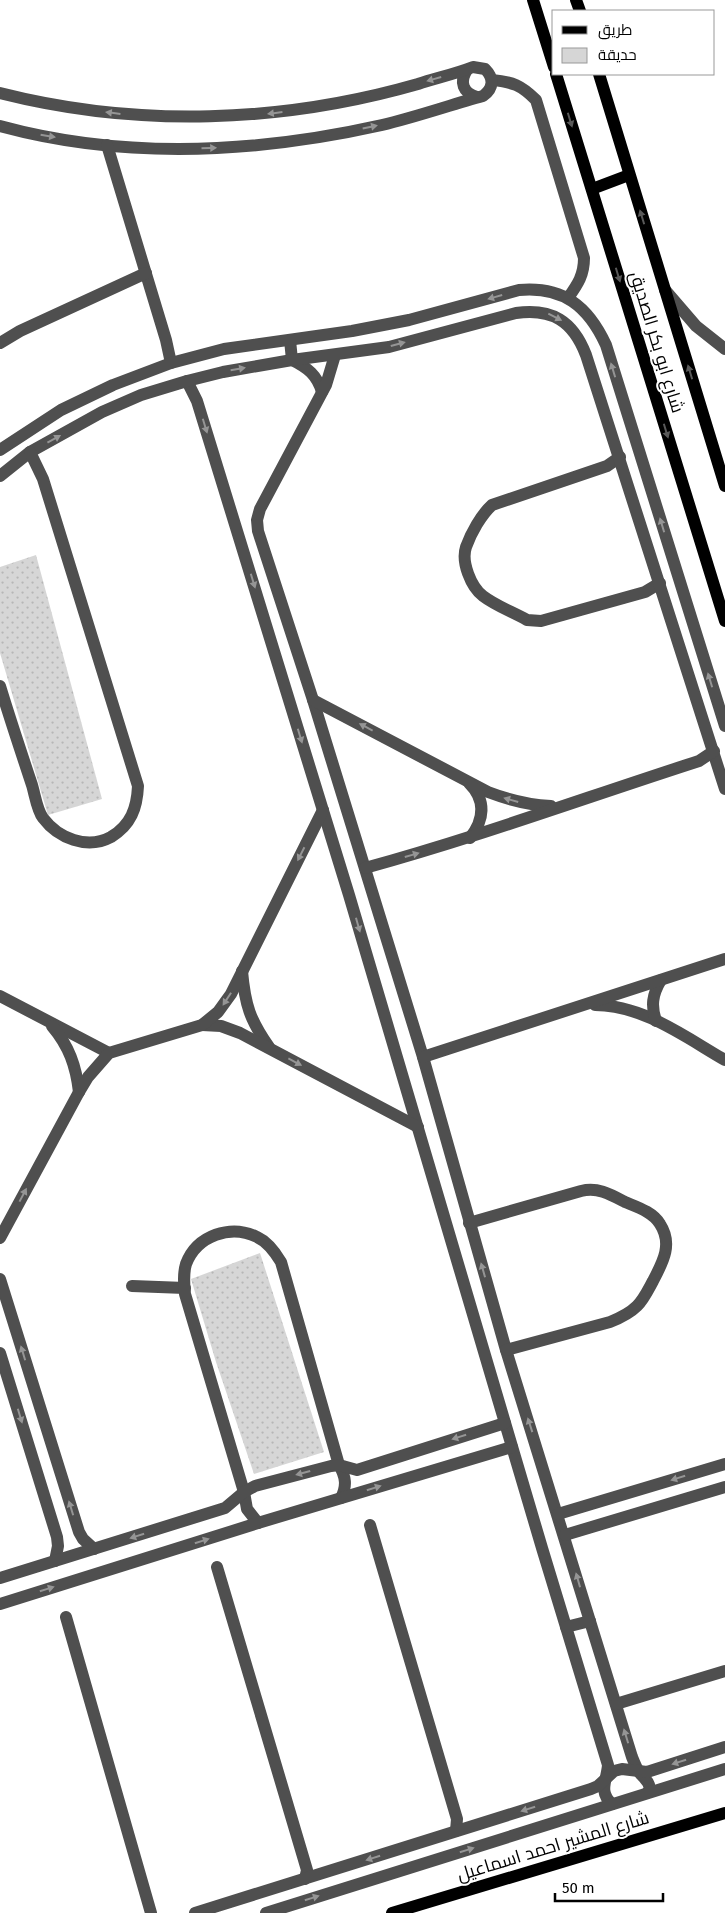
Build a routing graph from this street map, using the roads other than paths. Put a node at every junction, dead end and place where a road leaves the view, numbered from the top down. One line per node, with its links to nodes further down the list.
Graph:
1 (533, 0): 2 (main road)
2 (552, 61)
3 (467, 70): 6 (street); 7 (street, one-way to 7); 8 (street)
4 (556, 75): 12 (main road, شارع ابو بكر الصديق, one-way to 12)
5 (598, 75): 11 (main road, شارع ابو بكر الصديق)
6 (492, 80): 8 (street); 15 (street)
7 (0, 93)
8 (477, 98): 10 (street, one-way to 8)
9 (0, 126): 10 (street, one-way to 10)
10 (107, 145): 13 (street)
11 (629, 175): 12 (main road); 14 (main road, شارع ابو بكر الصديق, one-way to 11)
12 (592, 189): 30 (main road, شارع ابو بكر الصديق, one-way to 30)
13 (146, 273): 17 (street); 21 (street)
14 (664, 289): 18 (street); 28 (main road, شارع ابو بكر الصديق, one-way to 14)
15 (568, 298): 16 (street, one-way to 16); 33 (street, one-way to 15)
16 (290, 340): 20 (street); 21 (street)
17 (0, 343)
18 (725, 349)
19 (335, 355): 20 (street); 23 (street); 26 (street, one-way to 26)
20 (292, 360): 22 (street, one-way to 20); 23 (street)
21 (171, 363): 24 (street)
22 (187, 381): 25 (street, one-way to 22); 38 (street, one-way to 38)
23 (322, 392): 32 (street)
24 (0, 450)
25 (30, 452): 27 (street); 31 (street)
26 (620, 458): 29 (street); 29 (street)
27 (0, 476)
28 (725, 486)
29 (660, 583): 34 (street)
30 (725, 620)
31 (0, 686)
32 (313, 700): 35 (street, one-way to 32); 40 (street)
33 (725, 726)
34 (714, 751): 36 (street); 37 (street)
35 (465, 780): 37 (street, one-way to 35); 39 (street)
36 (725, 789)
37 (559, 806): 39 (street)
38 (323, 810): 41 (street); 46 (street, one-way to 46)
39 (470, 838): 42 (street, one-way to 39)
40 (356, 840): 41 (street); 42 (street)
41 (334, 846): 44 (street)
42 (365, 868): 43 (street)
43 (372, 889): 44 (street); 55 (street)
44 (349, 896): 58 (street, one-way to 58)
45 (725, 959): 47 (street)
46 (242, 969): 52 (street, one-way to 52); 53 (street)
47 (661, 980): 49 (street); 50 (street)
48 (0, 996): 51 (street)
49 (586, 1006): 50 (street); 55 (street)
50 (656, 1021): 56 (street)
51 (50, 1022): 54 (street); 57 (street)
52 (202, 1025): 53 (street); 54 (street)
53 (271, 1049): 58 (street, one-way to 58)
54 (109, 1053): 57 (street)
55 (423, 1057): 59 (street)
56 (725, 1060)
57 (79, 1092): 60 (street, one-way to 57)
58 (418, 1127): 66 (street)
59 (469, 1223): 64 (street, one-way to 59); 64 (street)
60 (0, 1238)
61 (0, 1279): 77 (street, one-way to 61)
62 (132, 1286): 63 (street)
63 (184, 1288): 69 (street); 71 (street)
64 (506, 1350): 73 (street, one-way to 64)
65 (0, 1353): 78 (street, one-way to 78)
66 (505, 1422): 67 (street); 69 (street, one-way to 69)
67 (512, 1446): 72 (street, one-way to 67); 84 (street)
68 (725, 1464): 73 (street, one-way to 73)
69 (339, 1465): 71 (street, one-way to 71); 72 (street)
70 (725, 1487): 76 (street)
71 (244, 1492): 74 (street); 77 (street, one-way to 77)
72 (341, 1498): 74 (street)
73 (558, 1514): 76 (street)
74 (258, 1523): 81 (street, one-way to 74)
75 (370, 1525): 94 (street)
76 (565, 1536): 83 (street, one-way to 76)
77 (94, 1549): 78 (street)
78 (55, 1561): 80 (street)
79 (217, 1567): 95 (street)
80 (0, 1578)
81 (0, 1604)
82 (66, 1617): 96 (street)
83 (590, 1621): 84 (street); 86 (street)
84 (566, 1627): 90 (street)
85 (725, 1671): 86 (street)
86 (616, 1704): 89 (street, one-way to 86)
87 (725, 1747): 89 (street, one-way to 89)
88 (725, 1769): 91 (street)
89 (638, 1772): 90 (street); 91 (street)
90 (604, 1779): 92 (street); 94 (street, one-way to 94)
91 (647, 1793): 92 (street)
92 (612, 1804): 98 (street, one-way to 92)
93 (725, 1813): 99 (main road, شارع المشير احمد اسماعيل)
94 (456, 1831): 95 (street, one-way to 95)
95 (305, 1879): 97 (street)
96 (151, 1913)
97 (195, 1913)
98 (266, 1913)
99 (392, 1913)

